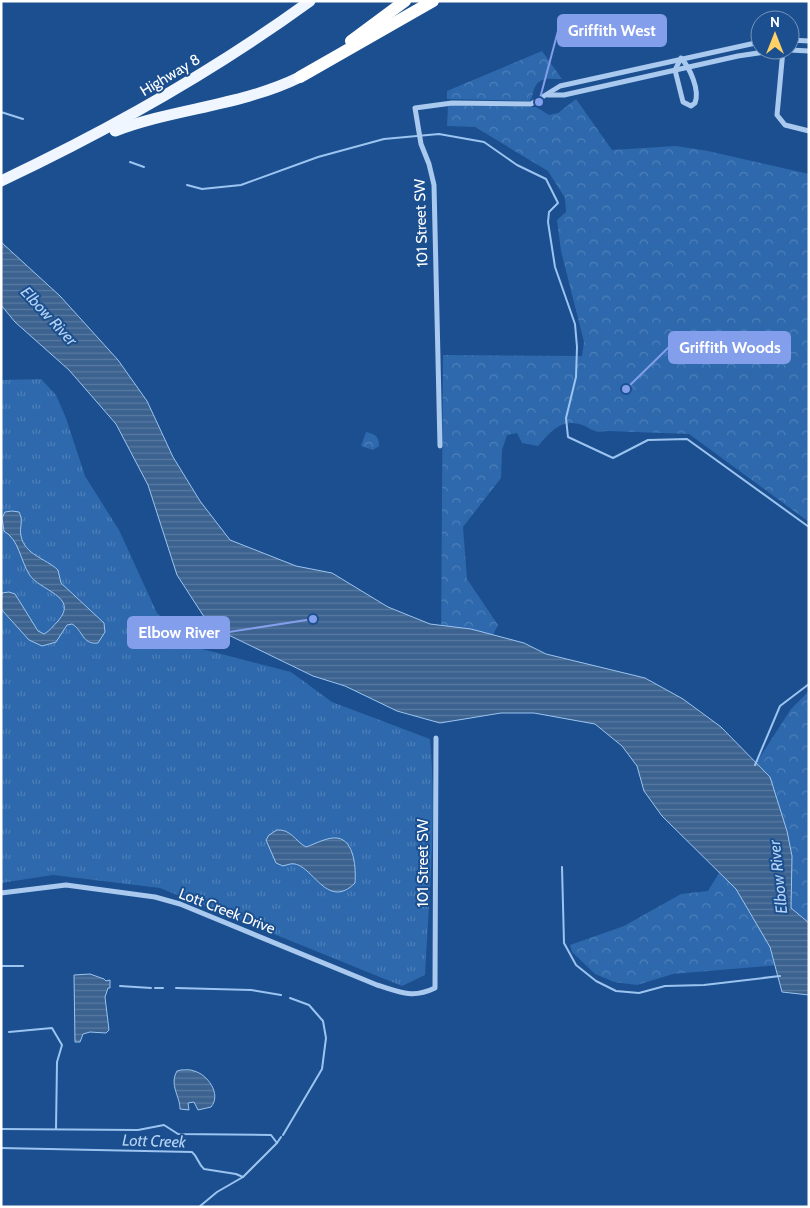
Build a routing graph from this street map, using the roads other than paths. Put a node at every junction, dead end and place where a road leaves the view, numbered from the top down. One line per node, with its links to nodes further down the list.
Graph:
1 (310, 1): 13 (main road, Highway 8)
2 (405, 1): 10 (highway)
3 (432, 1): 10 (highway)
4 (750, 44): 6 (street)
5 (750, 54): 8 (street)
6 (681, 58): 8 (street); 9 (street); 11 (street)
7 (782, 60): 12 (street)
8 (689, 67): 9 (street); 9 (street)
9 (675, 70): 11 (street)
10 (300, 77): 13 (main road, Highway 8)
11 (548, 95): 15 (street, 101 Street SW)
12 (809, 131)
13 (40, 163): 14 (main road, Highway 8)
14 (1, 181)
15 (440, 446)
16 (436, 738): 18 (street, 101 Street SW)
17 (1, 893): 18 (street, Lott Creek Drive)
18 (435, 988)

